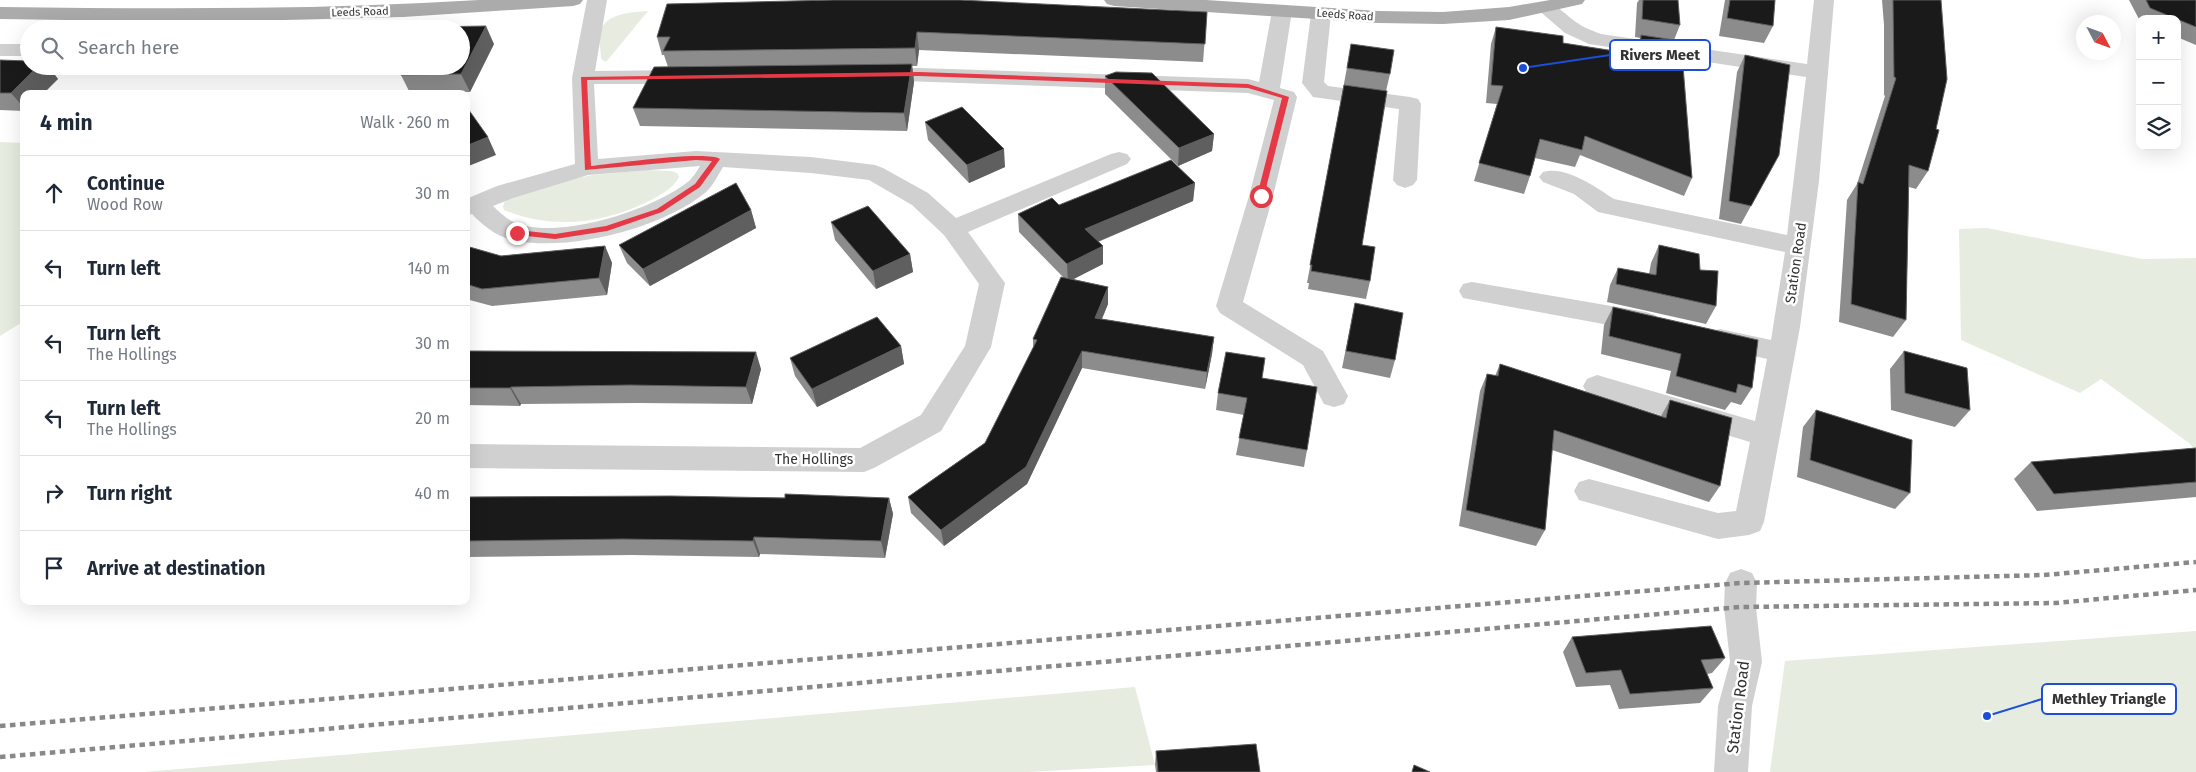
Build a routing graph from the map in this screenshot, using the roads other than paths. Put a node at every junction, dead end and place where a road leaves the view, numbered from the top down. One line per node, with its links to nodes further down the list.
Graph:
1 (573, 0): 11 (main road, Leeds Road)
2 (597, 0): 17 (street)
3 (1114, 0): 7 (main road, Leeds Road)
4 (1575, 0): 6 (main road, Leeds Road)
5 (1824, 0): 14 (street, Station Road)
6 (1546, 8): 9 (main road, Leeds Road); 14 (street)
7 (1282, 11): 9 (main road, Leeds Road); 18 (street)
8 (0, 13): 10 (main road, Leeds Road)
9 (1321, 14): 23 (street)
10 (110, 20)
11 (162, 20)
12 (0, 50): 13 (street)
13 (20, 50)
14 (1817, 72): 26 (street, Station Road)
15 (850, 75): 18 (street)
16 (702, 77): 17 (street)
17 (583, 78): 21 (street)
18 (1268, 90): 32 (street)
19 (717, 159): 21 (street, The Hollings); 24 (street); 25 (street, The Hollings)
20 (1119, 159): 25 (street)
21 (587, 168): 24 (street, The Hollings)
22 (1552, 177): 26 (street)
23 (1405, 180)
24 (471, 206)
25 (954, 229): 34 (street, The Hollings)
26 (1798, 246): 30 (street, Station Road)
27 (1472, 291): 28 (street)
28 (1667, 327)
29 (1696, 333): 30 (street)
30 (1782, 352): 33 (street, Station Road)
31 (1597, 386): 33 (street)
32 (1334, 396)
33 (1766, 435): 35 (street, Station Road)
34 (470, 456)
35 (1589, 492)
36 (1741, 582): 37 (street, Station Road)
37 (1730, 772)

